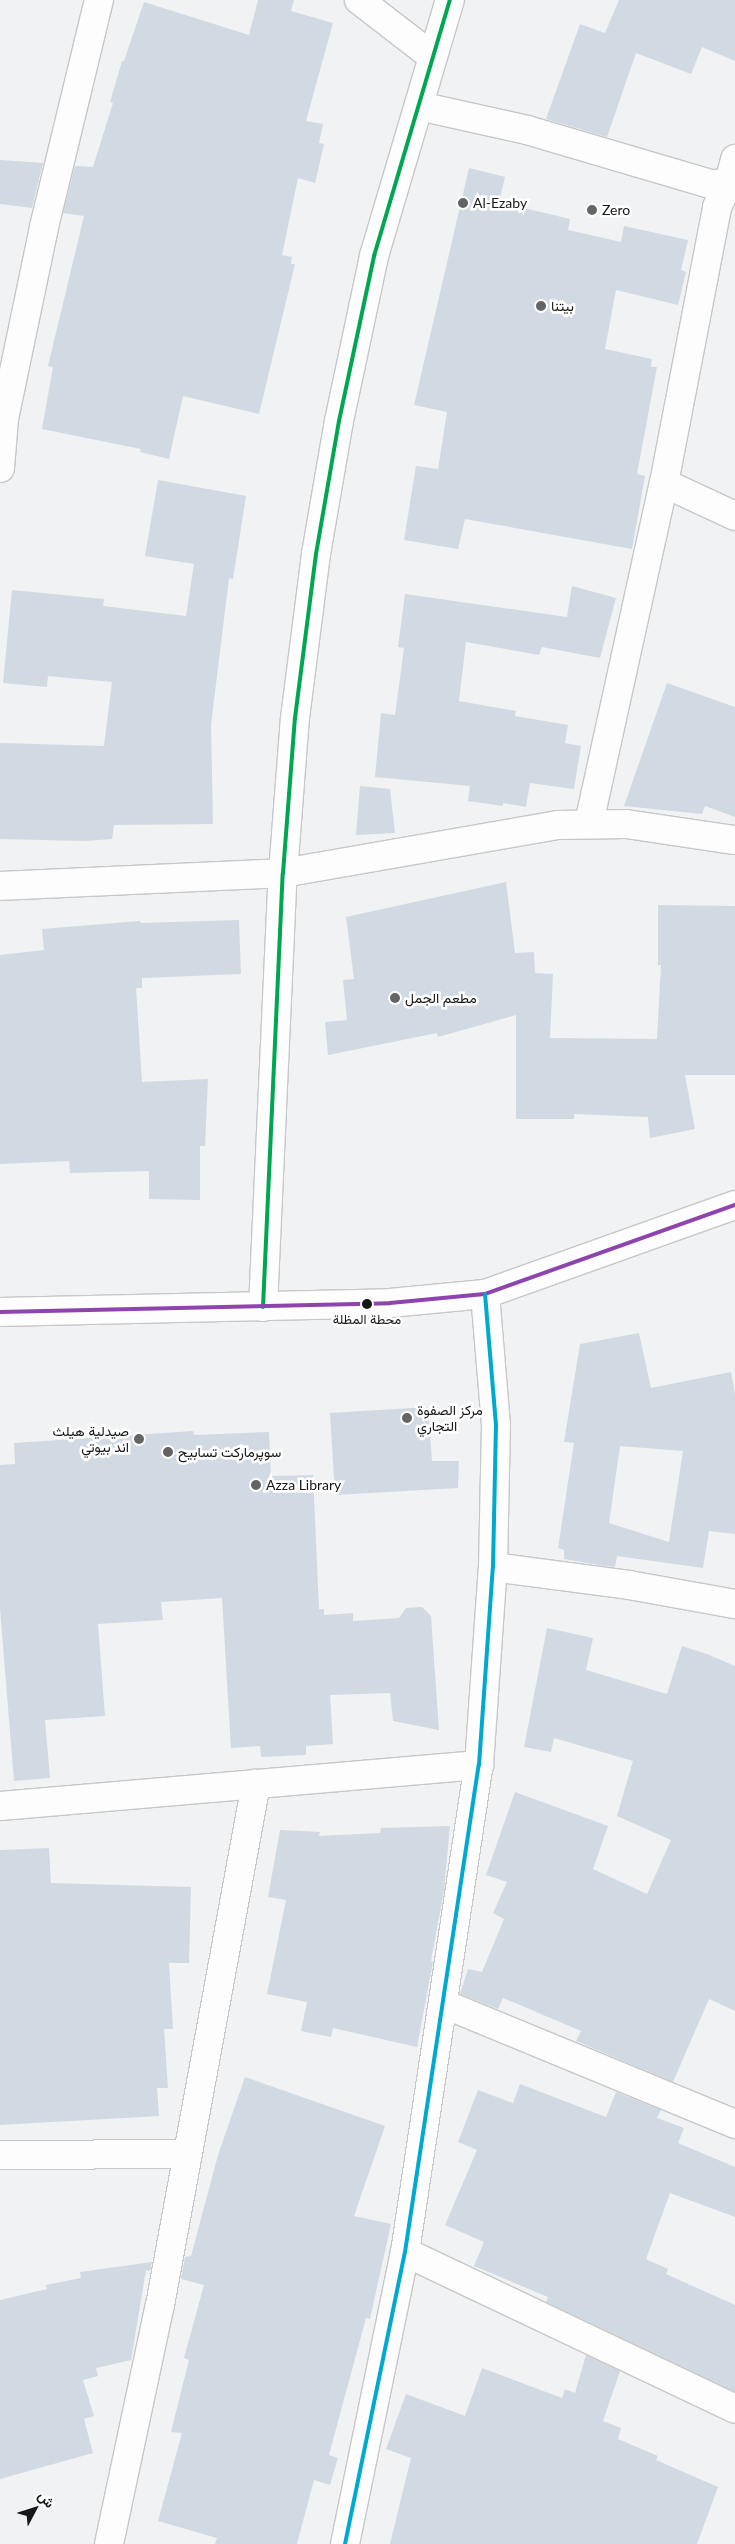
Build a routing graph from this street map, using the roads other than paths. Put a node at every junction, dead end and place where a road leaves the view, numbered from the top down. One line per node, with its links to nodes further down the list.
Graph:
1 (99, 0): 7 (street)
2 (359, 0): 4 (street)
3 (450, 0): 4 (street)
4 (433, 57): 5 (street)
5 (419, 106): 6 (street); 12 (street)
6 (733, 174): 8 (street)
7 (0, 468)
8 (664, 483): 9 (street); 10 (street)
9 (735, 516)
10 (589, 824): 11 (street); 12 (street)
11 (735, 840)
12 (283, 873): 13 (street); 16 (street)
13 (0, 886)
14 (735, 1204): 15 (street)
15 (484, 1294): 16 (street); 18 (street)
16 (263, 1307): 17 (street)
17 (0, 1312)
18 (493, 1567): 19 (street); 20 (street)
19 (735, 1604)
20 (479, 1765): 21 (street); 23 (street)
21 (256, 1784): 22 (street); 25 (street)
22 (0, 1806)
23 (444, 2004): 24 (street); 27 (street)
24 (735, 2124)
25 (187, 2154): 26 (street); 29 (street)
26 (0, 2155)
27 (406, 2252): 28 (street); 30 (street)
28 (735, 2409)
29 (109, 2544)
30 (345, 2544)

